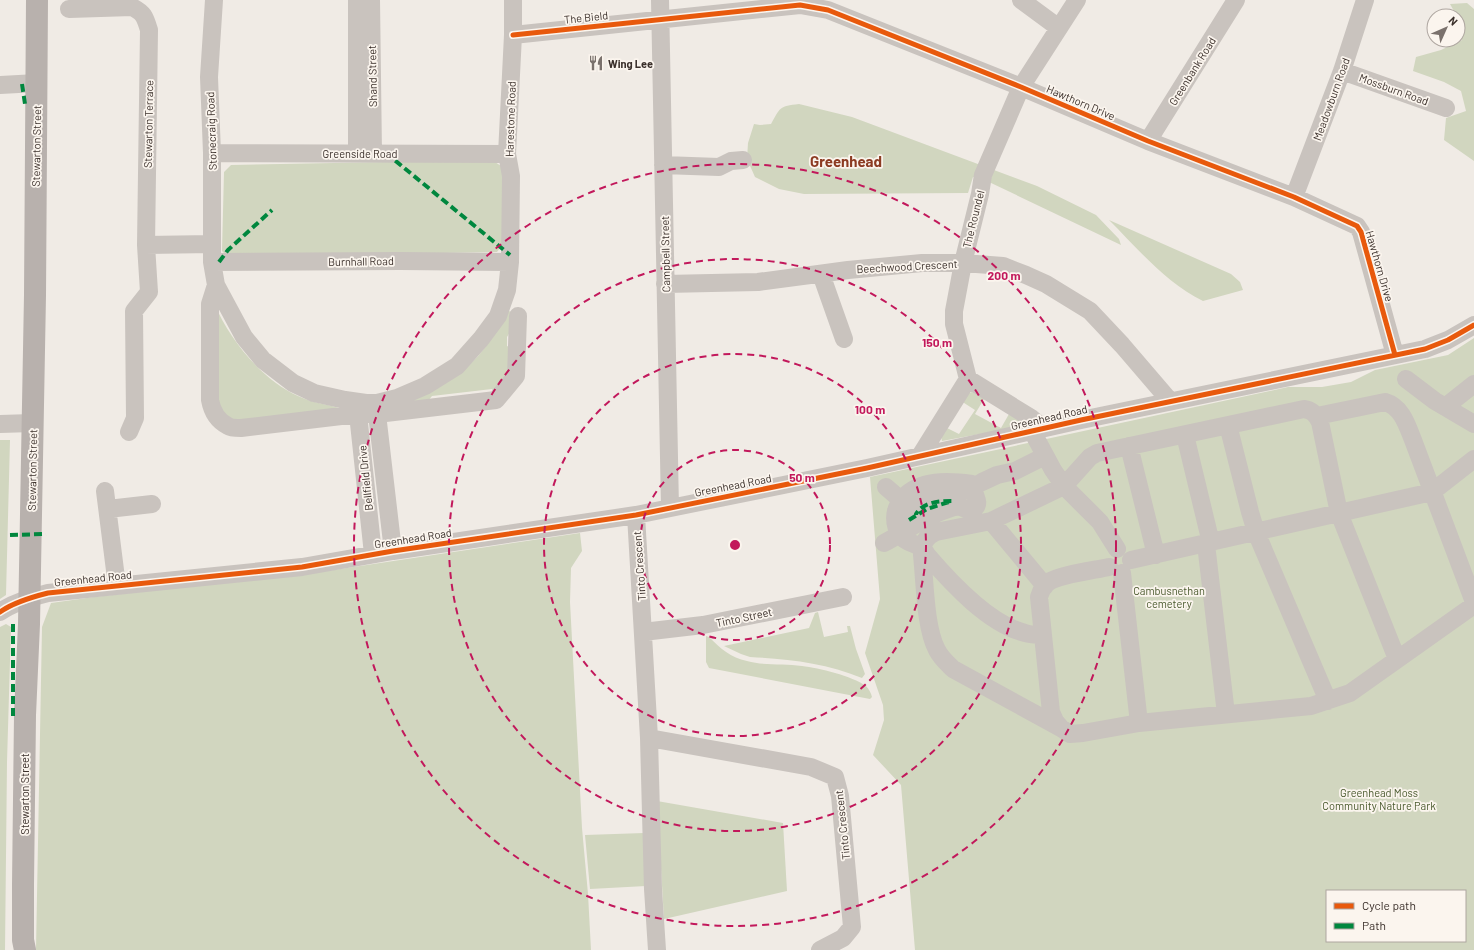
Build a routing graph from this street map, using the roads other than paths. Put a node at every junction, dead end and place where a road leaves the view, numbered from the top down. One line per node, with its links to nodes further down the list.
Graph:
1 (37, 0): 16 (main road, Stewarton Street)
2 (214, 0): 21 (street, Stonecraig Road)
3 (357, 0): 22 (street, Shand Street)
4 (371, 0): 22 (street, Shand Street)
5 (513, 0): 14 (street, Harestone Road)
6 (660, 0): 12 (street, Campbell Street)
7 (1021, 0): 13 (street)
8 (1077, 0): 13 (street, The Roundel)
9 (1236, 0): 20 (street, Greenbank Road)
10 (1365, 0): 15 (street, Meadowburn Road)
11 (69, 9): 28 (street, Stewarton Terrace)
12 (660, 19): 14 (street, The Bield); 18 (street, Hawthorn Drive); 25 (street, Campbell Street)
13 (1059, 28): 18 (street, The Roundel)
14 (514, 35): 23 (street, Harestone Road)
15 (1342, 71): 19 (street, Mossburn Road); 26 (street, Meadowburn Road)
16 (37, 83): 17 (street); 47 (main road, Stewarton Street)
17 (0, 84)
18 (1021, 88): 20 (street, Hawthorn Drive); 31 (street, The Roundel)
19 (1446, 108)
20 (1148, 141): 26 (street, Hawthorn Drive)
21 (212, 153): 22 (street, Greenside Road); 27 (street, Stonecraig Road)
22 (365, 153): 23 (street, Greenside Road)
23 (507, 154): 30 (street, Harestone Road)
24 (743, 160): 25 (street)
25 (663, 165): 33 (street, Campbell Street)
26 (1294, 196): 38 (street, Hawthorn Drive)
27 (212, 244): 28 (street); 29 (street, Stonecraig Road)
28 (146, 245): 52 (street, Stewarton Terrace)
29 (212, 262): 30 (street, Burnhall Road); 34 (street, Stonecraig Road)
30 (510, 262): 45 (street, Harestone Road)
31 (963, 263): 32 (street, Beechwood Crescent); 39 (street, The Roundel); 42 (street, Beechwood Crescent)
32 (821, 274): 33 (street, Beechwood Crescent); 37 (street)
33 (665, 284): 64 (street, Campbell Street)
34 (216, 285): 44 (street); 44 (street)
35 (518, 316): 45 (street)
36 (1474, 325): 38 (street, Greenhead Road)
37 (844, 339)
38 (1395, 355): 42 (street, Greenhead Road)
39 (968, 379): 51 (street); 55 (street)
40 (1406, 379): 43 (street)
41 (1474, 384): 43 (street)
42 (1170, 402): 51 (street, Greenhead Road)
43 (1444, 407): 49 (street)
44 (357, 408): 45 (street); 74 (street, Bellfield Drive)
45 (377, 408): 73 (street, Bellfield Drive)
46 (1317, 416): 50 (street); 62 (street); 66 (street)
47 (32, 423): 48 (street); 80 (main road, Stewarton Street)
48 (0, 424)
49 (1474, 424)
50 (1228, 425): 53 (street); 70 (street)
51 (1037, 430): 55 (street, Greenhead Road); 56 (street)
52 (129, 432)
53 (1185, 435): 54 (street); 71 (street)
54 (1129, 446): 58 (street); 75 (street)
55 (920, 456): 64 (street, Greenhead Road)
56 (1045, 456): 58 (street); 60 (street)
57 (1474, 459): 62 (street)
58 (1064, 486): 69 (street); 76 (street)
59 (886, 487): 67 (street)
60 (967, 490): 67 (street); 67 (street)
61 (105, 491): 65 (street)
62 (1432, 492): 66 (street); 81 (street)
63 (152, 504): 65 (street)
64 (670, 508): 68 (street, Greenhead Road)
65 (108, 509): 77 (street)
66 (1339, 513): 70 (street); 85 (street)
67 (897, 514): 72 (street)
68 (636, 515): 73 (street, Greenhead Road); 83 (street, Tinto Crescent)
69 (991, 521): 72 (street); 78 (street)
70 (1256, 532): 71 (street); 86 (street)
71 (1209, 543): 75 (street); 87 (street)
72 (922, 548): 84 (street); 89 (street)
73 (393, 551): 74 (street, Greenhead Road)
74 (373, 554): 77 (street, Greenhead Road)
75 (1156, 555): 76 (street)
76 (1121, 567): 78 (street); 88 (street)
77 (117, 586): 80 (street, Greenhead Road)
78 (1044, 586): 84 (street)
79 (843, 597): 83 (street, Tinto Street)
80 (30, 598): 82 (street, Greenhead Road); 91 (main road, Stewarton Street)
81 (1474, 603): 85 (street)
82 (0, 612)
83 (643, 632): 90 (street, Tinto Crescent)
84 (1043, 635): 89 (street)
85 (1397, 659): 86 (street)
86 (1328, 701): 87 (street)
87 (1226, 714): 88 (street)
88 (1140, 723): 89 (street)
89 (1061, 728)
90 (649, 738): 92 (street, Tinto Crescent); 93 (street, Tinto Crescent)
91 (23, 947)
92 (658, 950)
93 (820, 950)

